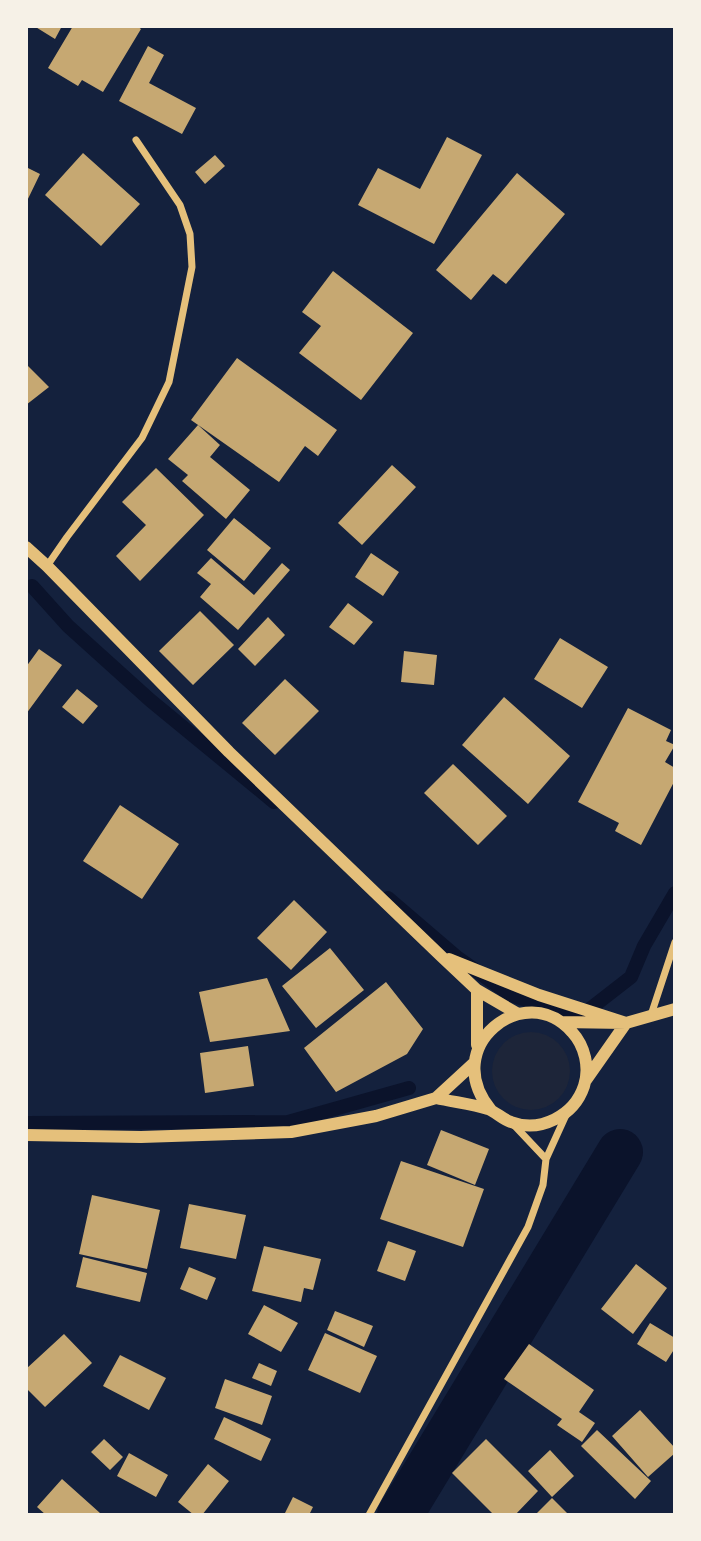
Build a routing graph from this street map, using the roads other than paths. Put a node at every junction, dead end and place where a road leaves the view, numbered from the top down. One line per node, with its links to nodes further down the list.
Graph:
1 (136, 140): 3 (street)
2 (26, 547): 3 (street)
3 (47, 566): 5 (street)
4 (675, 942): 9 (street)
5 (442, 957): 6 (street); 11 (street)
6 (477, 990): 8 (street); 12 (street)
7 (675, 1009): 9 (street)
8 (518, 1014): 10 (street); 12 (street)
9 (652, 1015): 11 (street)
10 (561, 1022): 11 (street); 13 (street)
11 (626, 1023): 13 (street)
12 (476, 1057): 14 (street); 15 (street)
13 (586, 1080): 16 (street)
14 (436, 1098): 15 (street); 18 (street)
15 (491, 1110): 17 (street)
16 (568, 1110): 17 (street); 19 (street)
17 (512, 1123): 19 (street)
18 (26, 1135)
19 (546, 1159): 20 (street)
20 (369, 1515)

